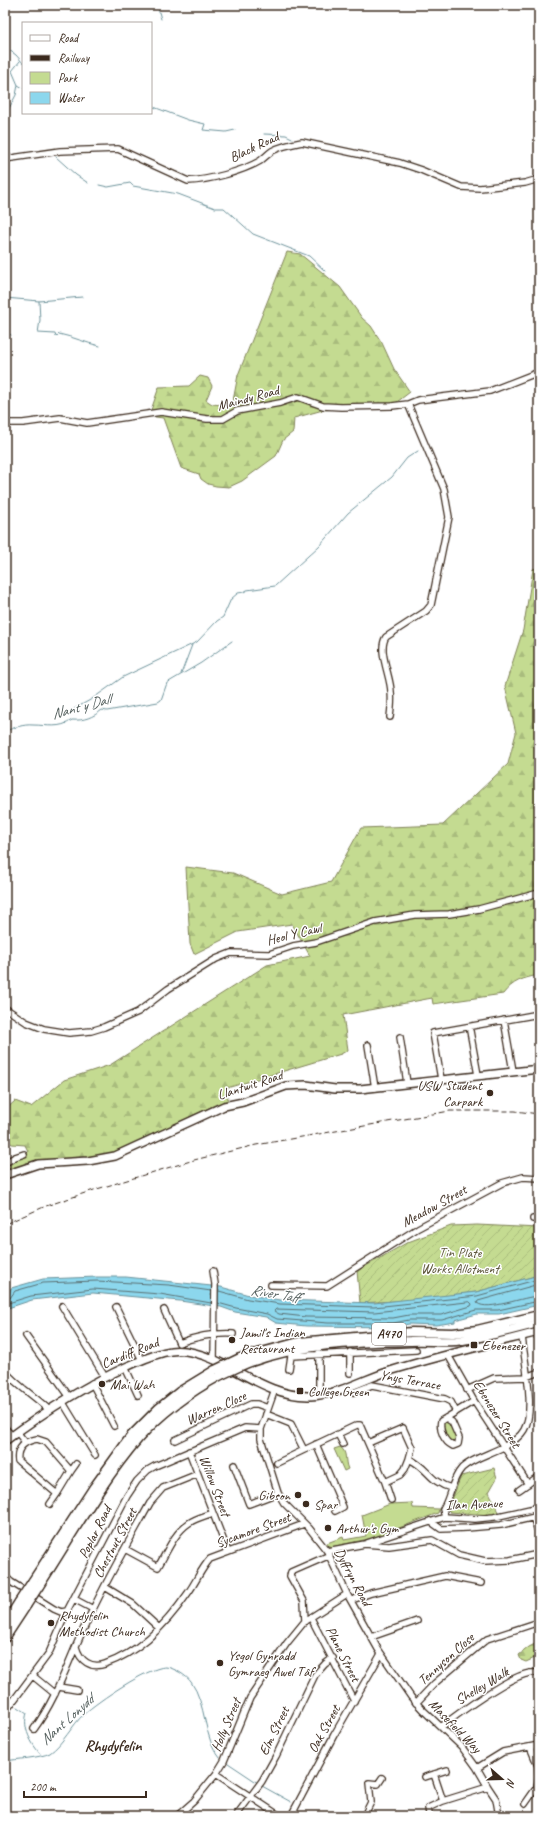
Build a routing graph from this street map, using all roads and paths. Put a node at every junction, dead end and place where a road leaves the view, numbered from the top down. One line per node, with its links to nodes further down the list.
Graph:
1 (5, 159): 2 (street, Black Road)
2 (539, 179)
3 (539, 372): 4 (street, Maindy Road)
4 (408, 404): 5 (street, Maindy Road); 6 (street)
5 (5, 423)
6 (390, 717)
7 (539, 893): 8 (street, Heol Y Cawl)
8 (5, 1008)
9 (539, 1014): 10 (street)
10 (504, 1020): 15 (street); 17 (street)
11 (470, 1031): 16 (street)
12 (400, 1037): 18 (street)
13 (368, 1045): 19 (street)
14 (539, 1069): 15 (main road, Llantwit Road)
15 (513, 1071): 16 (main road, Llantwit Road)
16 (478, 1075): 17 (main road, Llantwit Road)
17 (441, 1079): 18 (main road, Llantwit Road)
18 (407, 1083): 19 (main road, Llantwit Road)
19 (375, 1088): 22 (main road, Llantwit Road)
20 (24, 1154): 21 (street)
21 (5, 1163)
22 (5, 1175)
23 (539, 1178): 25 (street, Meadow Street)
24 (213, 1271): 32 (street)
25 (271, 1285)
26 (62, 1306): 48 (street)
27 (116, 1307): 40 (street)
28 (164, 1310): 32 (street)
29 (539, 1315): 42 (highway, A470)
30 (539, 1323): 42 (highway, A470)
31 (539, 1332): 35 (main road, Cardiff Road)
32 (215, 1333): 33 (street); 41 (street)
33 (233, 1334)
34 (26, 1336): 56 (street)
35 (522, 1336): 39 (main road, Cardiff Road); 49 (street)
36 (416, 1350): 37 (street)
37 (350, 1352): 38 (street); 47 (street)
38 (318, 1354): 44 (street); 55 (street)
39 (448, 1355): 52 (street, Ebenezer Street); 55 (main road, Cardiff Road)
40 (142, 1360): 41 (main road, Cardiff Road); 43 (main road, Cardiff Road)
41 (214, 1360): 51 (main road, Cardiff Road)
42 (243, 1361): 112 (highway, A470, bridge)
43 (124, 1368): 48 (main road, Cardiff Road); 54 (street)
44 (289, 1369)
45 (5, 1371): 59 (street)
46 (539, 1372): 49 (street)
47 (350, 1373)
48 (105, 1377): 50 (main road, Cardiff Road)
49 (526, 1377): 52 (street); 74 (street)
50 (92, 1384): 56 (main road, Cardiff Road); 63 (street)
51 (275, 1389): 55 (main road, Cardiff Road); 60 (street, Dyffryn Road)
52 (467, 1390): 58 (street, Ebenezer Street)
53 (354, 1392): 61 (street, Ynys Terrace)
54 (138, 1395)
55 (319, 1395)
56 (69, 1396): 57 (main road, Cardiff Road)
57 (62, 1401): 59 (main road, Cardiff Road); 77 (street)
58 (474, 1401): 61 (street); 74 (street, Ebenezer Street)
59 (49, 1410): 66 (main road, Cardiff Road)
60 (267, 1411): 65 (street, Dyffryn Road); 68 (street, Warren Close); 75 (street, Warren Close)
61 (456, 1412): 62 (street)
62 (446, 1418): 62 (street)
63 (114, 1426)
64 (5, 1428): 66 (street)
65 (261, 1429): 76 (street, Poplar Road); 89 (street, Dyffryn Road)
66 (15, 1434): 69 (main road, Cardiff Road); 70 (street)
67 (338, 1434): 71 (street); 72 (street); 73 (street)
68 (174, 1440)
69 (5, 1441)
70 (25, 1442): 82 (street); 90 (street)
71 (368, 1443): 78 (street); 85 (street)
72 (316, 1444): 75 (street); 94 (street)
73 (343, 1444)
74 (503, 1447): 86 (street, Ebenezer Street); 87 (street)
75 (304, 1450): 79 (street)
76 (189, 1451): 83 (street, Willow Street); 110 (street, Poplar Road)
77 (95, 1455)
78 (409, 1459): 85 (street); 87 (street)
79 (276, 1462)
80 (76, 1464): 82 (street)
81 (234, 1465): 89 (street)
82 (71, 1471): 90 (street)
83 (198, 1474): 95 (street, Willow Street); 102 (street, Chestnut Street)
84 (539, 1476): 86 (street)
85 (385, 1482): 91 (street)
86 (528, 1484): 88 (street)
87 (451, 1488): 97 (street)
88 (519, 1490)
89 (278, 1493): 99 (street, Dyffryn Road)
90 (57, 1494): 92 (street)
91 (391, 1500)
92 (50, 1504)
93 (539, 1507): 97 (street, Ilan Avenue)
94 (335, 1511)
95 (213, 1513): 102 (street); 103 (street, Willow Street)
96 (536, 1516): 98 (street); 100 (street)
97 (445, 1517): 98 (street, Ilan Avenue)
98 (430, 1521): 101 (street, Ilan Avenue)
99 (304, 1524): 103 (street, Sycamore Street); 104 (street, Dyffryn Road)
100 (539, 1534)
101 (365, 1544): 104 (street); 105 (street)
102 (125, 1549): 108 (street, Chestnut Street)
103 (228, 1552): 119 (street, Sycamore Street)
104 (329, 1553): 109 (street, Dyffryn Road); 115 (street)
105 (539, 1554)
106 (5, 1576): 114 (street)
107 (481, 1583): 111 (street)
108 (105, 1587): 113 (street, Chestnut Street); 119 (street)
109 (348, 1594): 111 (street, Dyffryn Road); 115 (street, Holly Street)
110 (74, 1599): 113 (street); 114 (street, Poplar Road)
111 (352, 1600): 120 (street, Dyffryn Road)
112 (22, 1604): 118 (highway, A470); 121 (highway, A470)
113 (93, 1609): 122 (street, Chestnut Street)
114 (67, 1611): 127 (street, Poplar Road)
115 (308, 1619): 124 (street, Plane Street); 141 (street, Holly Street)
116 (418, 1621): 120 (street)
117 (539, 1622): 132 (street, Tennyson Close)
118 (5, 1624)
119 (159, 1628): 122 (street, Sycamore Street)
120 (371, 1637): 123 (street, Dyffryn Road)
121 (5, 1638)
122 (76, 1647): 128 (street, Chestnut Street)
123 (381, 1654): 125 (street, Dyffryn Road); 131 (street, Oak Street)
124 (333, 1658): 131 (street, Plane Street); 147 (street, Elm Street)
125 (392, 1669): 132 (street, Masefield Way)
126 (539, 1672): 134 (street, Shelley Walk)
127 (32, 1676): 130 (street); 133 (street, Poplar Road)
128 (59, 1686): 129 (street); 130 (street, Chestnut Street)
129 (77, 1690)
130 (55, 1694): 135 (street, Chestnut Street)
131 (354, 1701): 154 (street, Oak Street)
132 (416, 1703): 134 (street, Masefield Way)
133 (5, 1712)
134 (441, 1727): 139 (street, Masefield Way)
135 (34, 1728)
136 (539, 1745): 137 (street)
137 (530, 1747): 138 (street); 139 (street)
138 (539, 1765): 143 (street)
139 (477, 1768): 146 (street, Masefield Way)
140 (447, 1770): 142 (street)
141 (216, 1774): 147 (street); 151 (street, Holly Street)
142 (434, 1774): 144 (street); 148 (street)
143 (539, 1776): 149 (street)
144 (425, 1777)
145 (382, 1778): 155 (street)
146 (488, 1787): 148 (street); 156 (street, Masefield Way)
147 (252, 1797): 152 (street, Elm Street); 153 (street)
148 (443, 1801): 150 (street)
149 (528, 1803)
150 (429, 1814)
151 (177, 1816)
152 (236, 1816)
153 (280, 1816)
154 (292, 1816)
155 (364, 1816)
156 (499, 1816)

